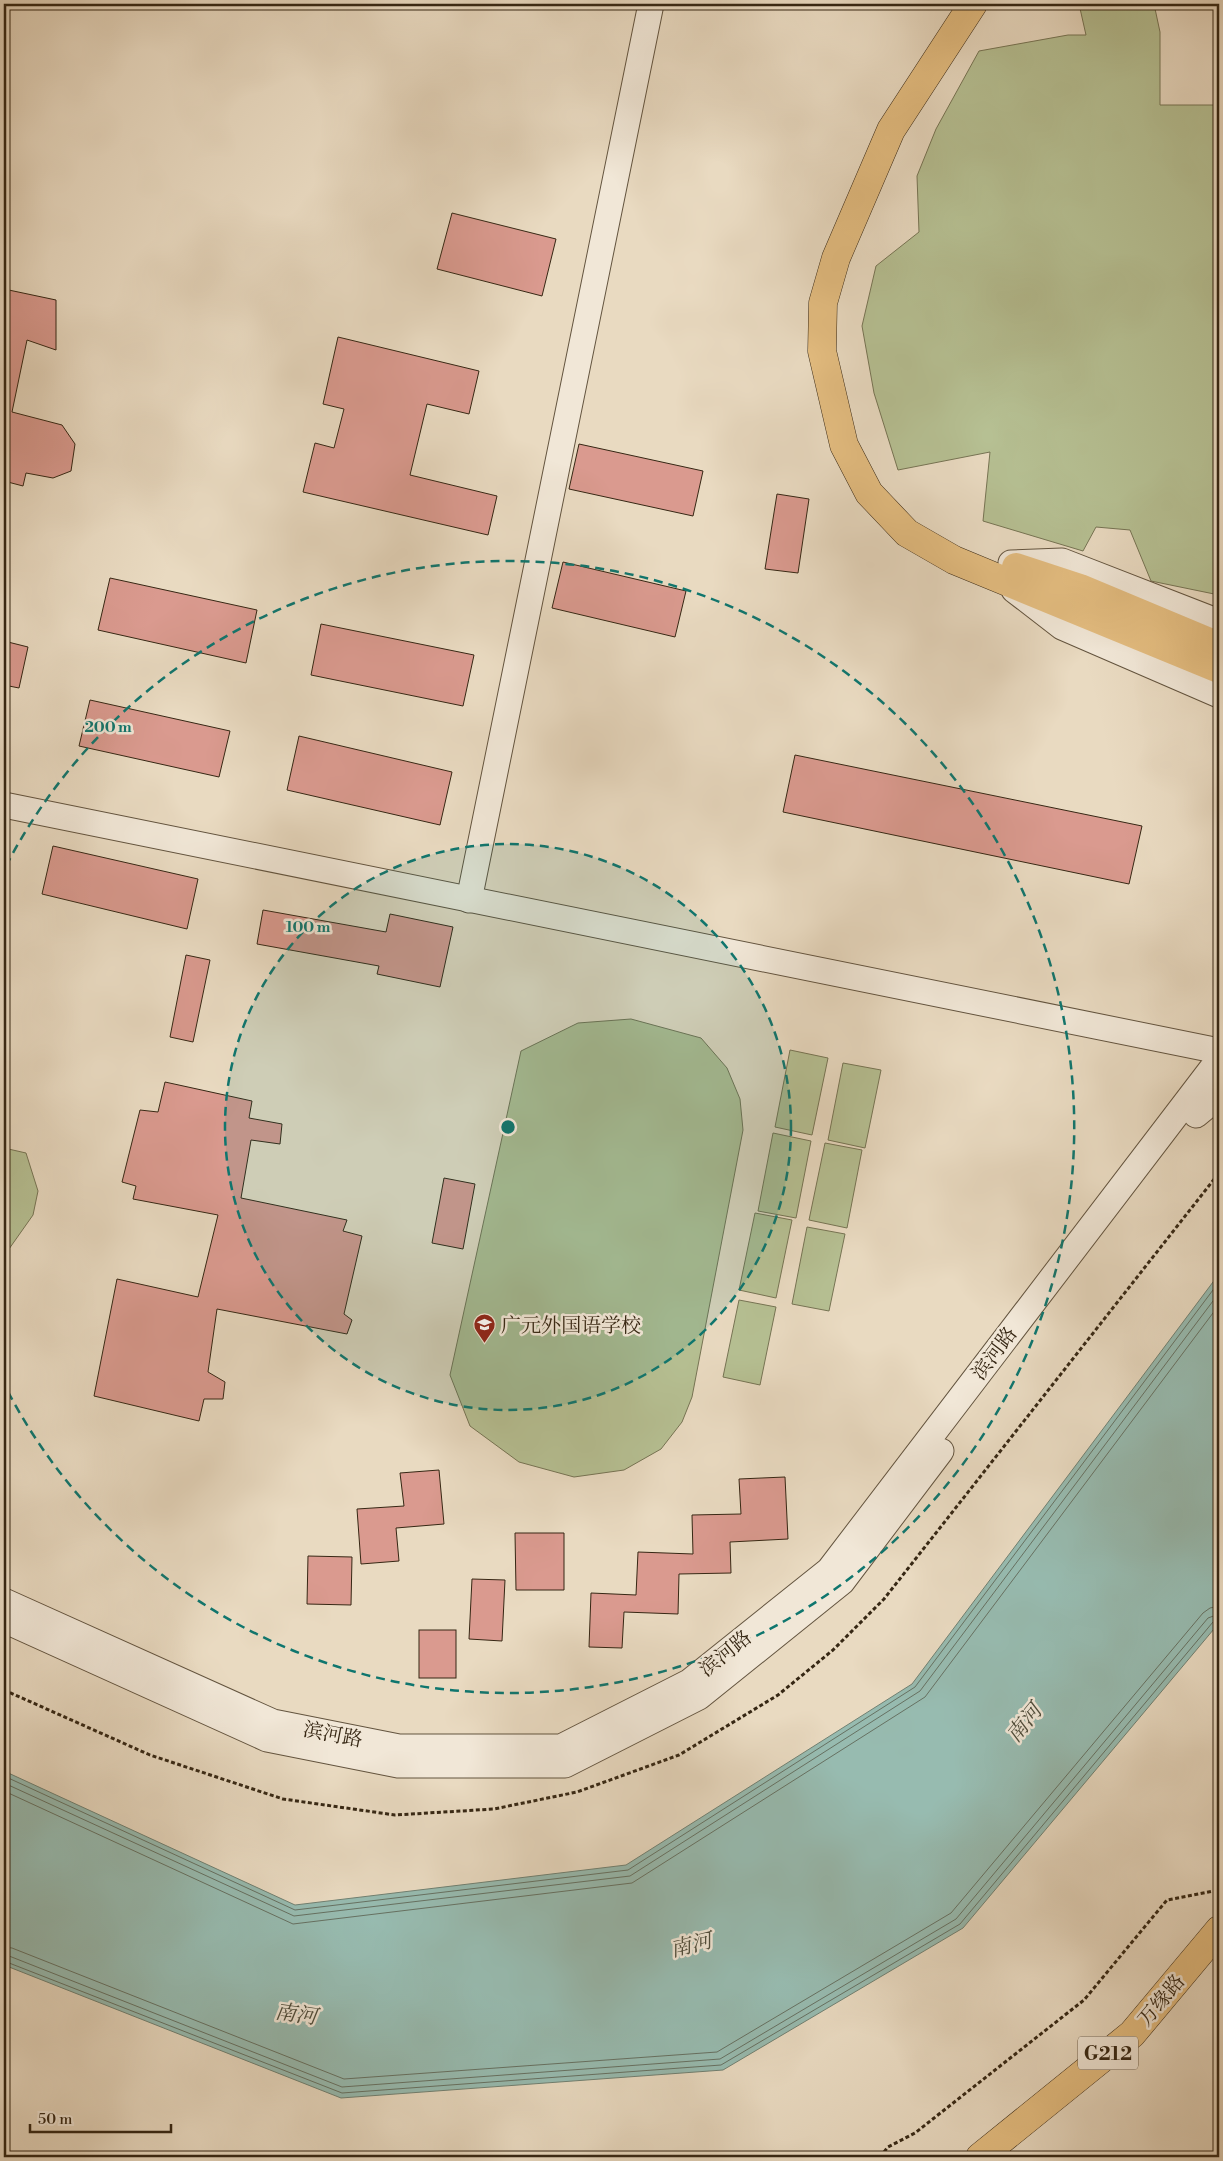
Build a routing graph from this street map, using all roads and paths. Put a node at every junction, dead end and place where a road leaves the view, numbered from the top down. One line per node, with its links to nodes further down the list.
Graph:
1 (651, 4): 12 (street)
2 (972, 4): 4 (main road)
3 (991, 4): 4 (main road)
4 (1002, 571): 5 (main road); 6 (street); 9 (street)
5 (1076, 598): 7 (main road); 8 (main road)
6 (1219, 622)
7 (1219, 646)
8 (1219, 669)
9 (1219, 695)
10 (4, 789): 12 (street)
11 (4, 805): 12 (street)
12 (470, 894): 13 (street); 14 (street)
13 (1219, 1035)
14 (1219, 1051)
15 (1219, 1059): 20 (street, 滨河路)
16 (1219, 1086): 18 (street, 滨河路)
17 (1219, 1096): 18 (street)
18 (1196, 1115): 21 (street, 滨河路)
19 (1219, 1172): 22 (path)
20 (4, 1601)
21 (4, 1620)
22 (4, 1690)
23 (1219, 1890): 26 (path)
24 (1219, 1930): 27 (main road, 万缘路 / G212)
25 (1219, 1953): 28 (main road, 万缘路 / G212)
26 (880, 2157)
27 (980, 2157)
28 (1004, 2157)

